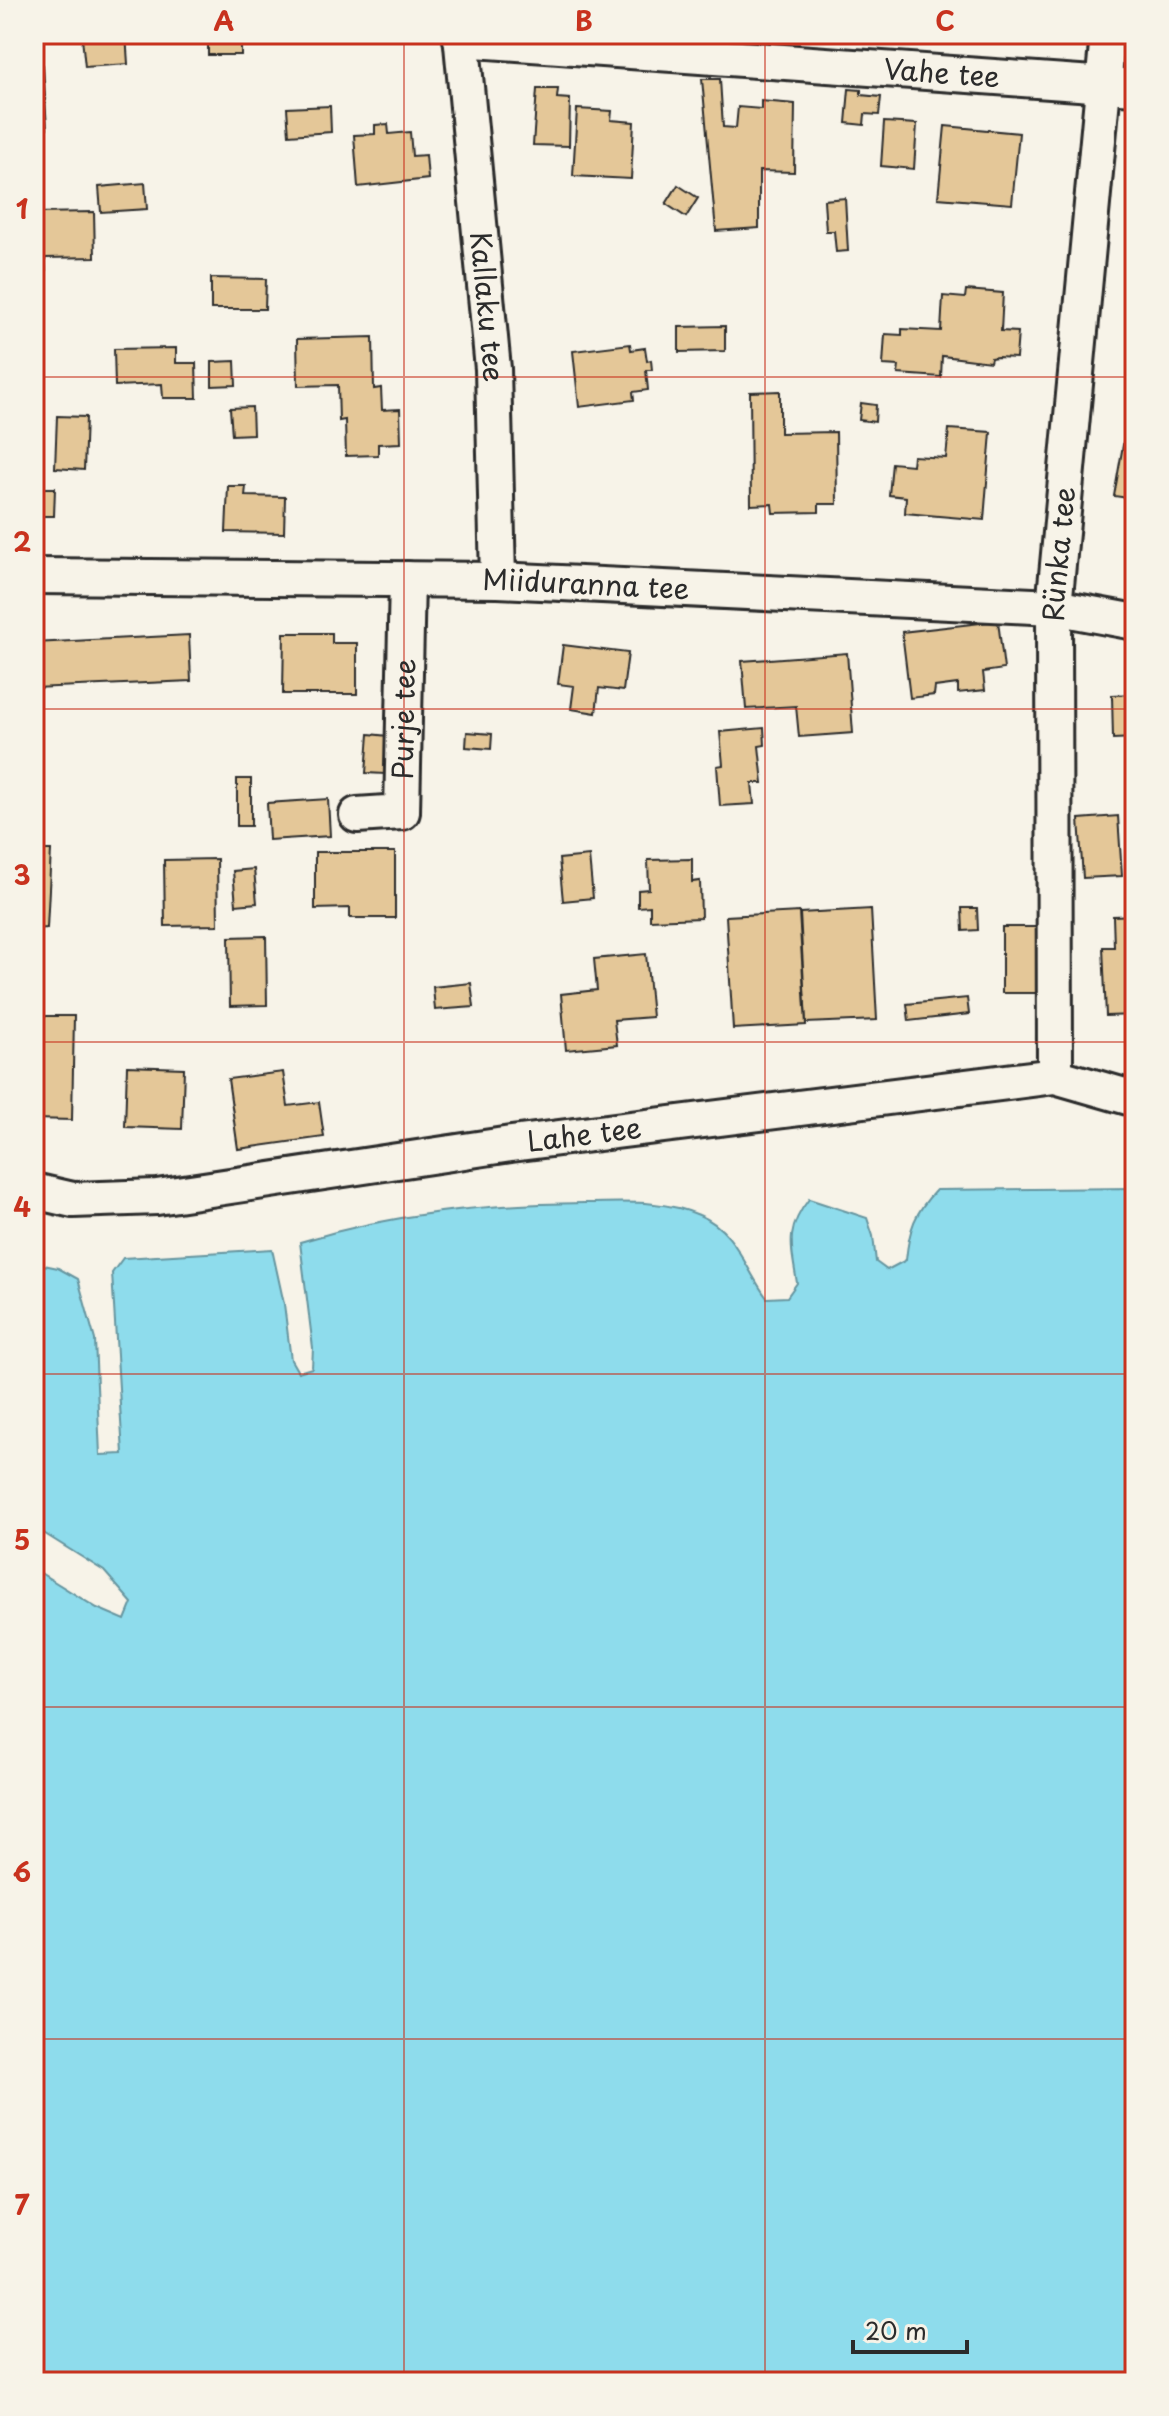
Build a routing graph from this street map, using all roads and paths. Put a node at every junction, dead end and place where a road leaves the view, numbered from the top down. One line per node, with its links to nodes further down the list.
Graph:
1 (1108, 34): 3 (street, Rünka tee)
2 (461, 36): 3 (street, Vahe tee); 6 (street, Kallaku tee)
3 (1120, 86): 7 (street, Rünka tee)
4 (34, 576): 5 (street, Miiduranna tee)
5 (407, 579): 6 (street, Miiduranna tee); 9 (street, Purje tee)
6 (498, 580): 7 (street, Miiduranna tee)
7 (1054, 607): 8 (street, Miiduranna tee); 10 (street, Rünka tee)
8 (1135, 622)
9 (357, 815)
10 (1055, 1076): 11 (street, Lahe tee); 12 (street, Lahe tee)
11 (1135, 1099)
12 (34, 1191)

